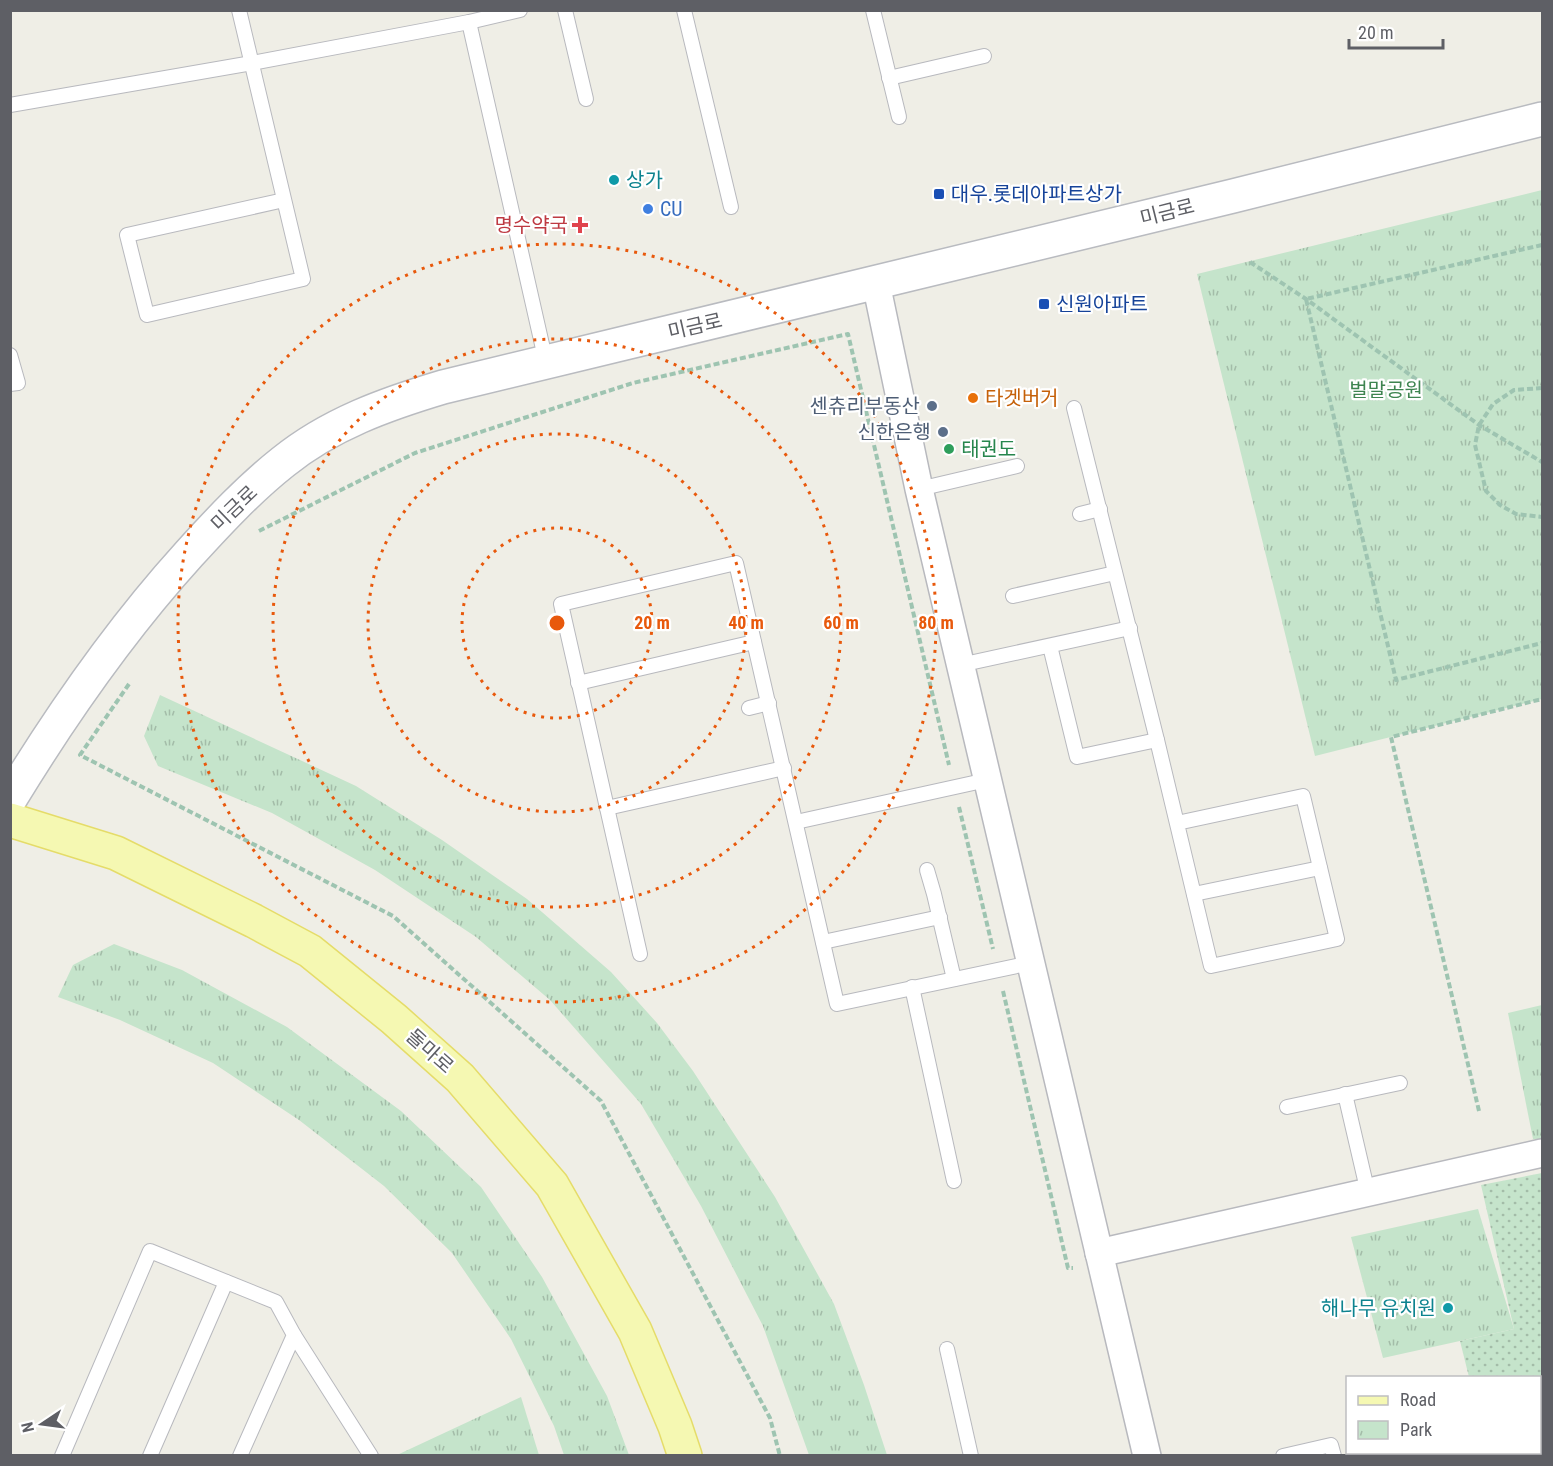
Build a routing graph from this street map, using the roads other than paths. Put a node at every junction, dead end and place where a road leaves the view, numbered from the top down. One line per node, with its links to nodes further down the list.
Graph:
1 (239, 10): 8 (lane)
2 (519, 10): 6 (lane)
3 (565, 10): 10 (lane)
4 (684, 10): 15 (lane)
5 (873, 10): 9 (lane)
6 (469, 22): 8 (lane); 18 (lane)
7 (984, 56): 9 (lane)
8 (252, 63): 11 (lane); 14 (lane)
9 (889, 78): 12 (lane)
10 (586, 99)
11 (10, 105)
12 (899, 117)
13 (1542, 119): 16 (main road, 미금로)
14 (285, 200): 14 (lane)
15 (730, 207)
16 (876, 283): 18 (main road, 미금로); 22 (street)
17 (10, 355): 19 (lane)
18 (546, 362): 37 (main road, 미금로)
19 (10, 384)
20 (1074, 408): 23 (lane)
21 (1017, 466): 22 (lane)
22 (919, 489): 30 (street)
23 (1100, 509): 24 (lane); 25 (lane)
24 (1080, 514)
25 (1115, 573): 26 (lane); 27 (lane)
26 (1013, 596)
27 (1130, 628): 29 (lane); 34 (lane)
28 (754, 642): 31 (lane); 31 (lane); 32 (lane)
29 (1050, 646): 30 (lane); 34 (lane)
30 (960, 665): 36 (street)
31 (578, 683): 38 (lane)
32 (768, 703): 33 (lane); 35 (lane)
33 (749, 708)
34 (1157, 740): 41 (lane)
35 (783, 768): 38 (lane); 40 (lane)
36 (987, 780): 40 (lane); 48 (street)
37 (10, 799)
38 (607, 808): 47 (lane)
39 (10, 820): 65 (main road, 돌마로)
40 (796, 822): 46 (lane)
41 (1177, 823): 42 (lane); 44 (lane)
42 (1320, 868): 44 (lane); 44 (lane)
43 (927, 870): 45 (lane)
44 (1194, 894)
45 (940, 917): 46 (lane); 49 (lane)
46 (823, 942): 50 (lane)
47 (640, 954)
48 (1031, 963): 49 (lane); 57 (street)
49 (954, 979): 50 (lane)
50 (912, 987): 55 (lane)
51 (1400, 1083): 52 (lane)
52 (1345, 1094): 53 (lane); 56 (lane)
53 (1287, 1107)
54 (1542, 1153): 56 (street)
55 (954, 1181)
56 (1368, 1193): 57 (street)
57 (1099, 1253): 67 (street)
58 (226, 1282): 59 (lane); 61 (lane); 62 (lane)
59 (294, 1335): 63 (lane); 64 (lane)
60 (946, 1348): 66 (lane)
61 (62, 1455)
62 (150, 1455)
63 (240, 1455)
64 (371, 1455)
65 (685, 1455)
66 (971, 1455)
67 (1146, 1455)
68 (1283, 1455): 69 (lane)
69 (1334, 1455)

